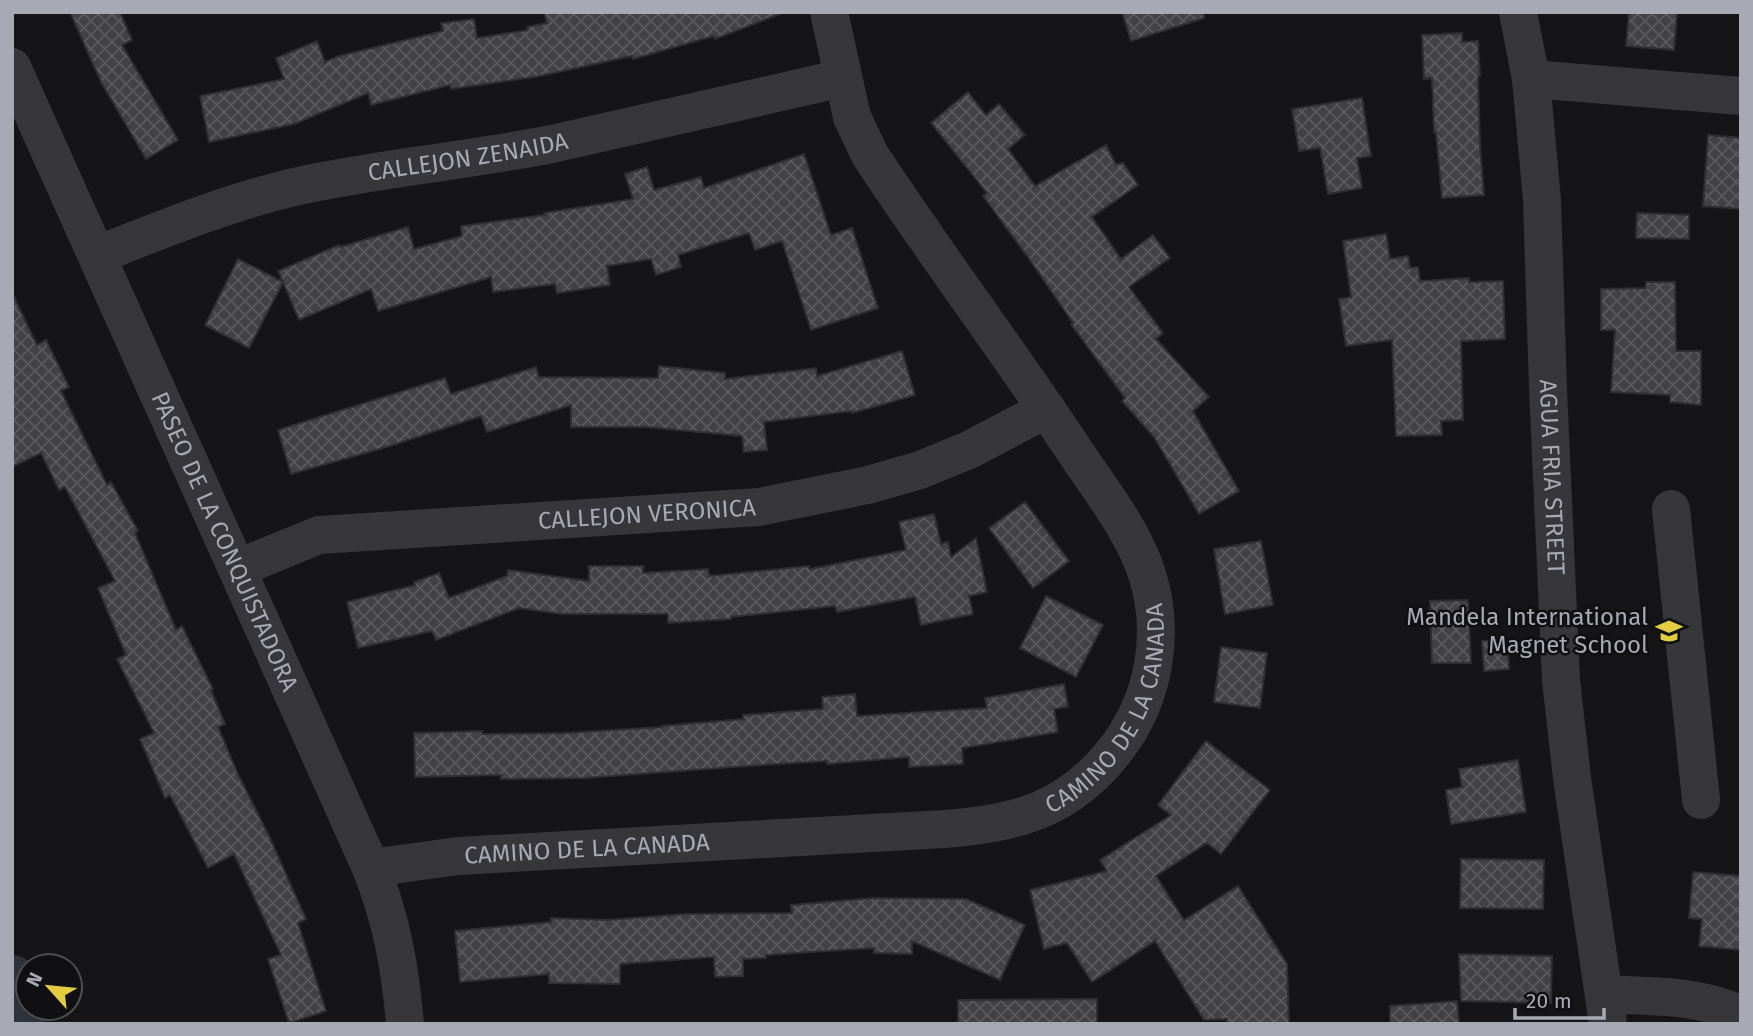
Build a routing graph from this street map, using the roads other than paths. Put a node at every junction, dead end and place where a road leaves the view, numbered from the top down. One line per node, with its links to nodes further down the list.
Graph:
1 (829, 12): 4 (street, CAMINO DE LA CANADA)
2 (1518, 12): 5 (street, AGUA FRIA STREET)
3 (12, 67): 7 (street, PASEO DE LA CONQUISTADORA)
4 (843, 78): 7 (street, CALLEJON ZENAIDA); 8 (street, CAMINO DE LA CANADA)
5 (1531, 79): 6 (street); 13 (street, AGUA FRIA STREET)
6 (1741, 96)
7 (97, 255): 10 (street, PASEO DE LA CONQUISTADORA)
8 (1047, 409): 10 (street, CALLEJON VERONICA); 12 (street, CAMINO DE LA CANADA)
9 (1671, 509): 11 (street)
10 (238, 568): 12 (street, PASEO DE LA CONQUISTADORA)
11 (1701, 800)
12 (371, 868): 15 (street, PASEO DE LA CONQUISTADORA)
13 (1606, 1009): 14 (street)
14 (1741, 1015)
15 (405, 1024)

